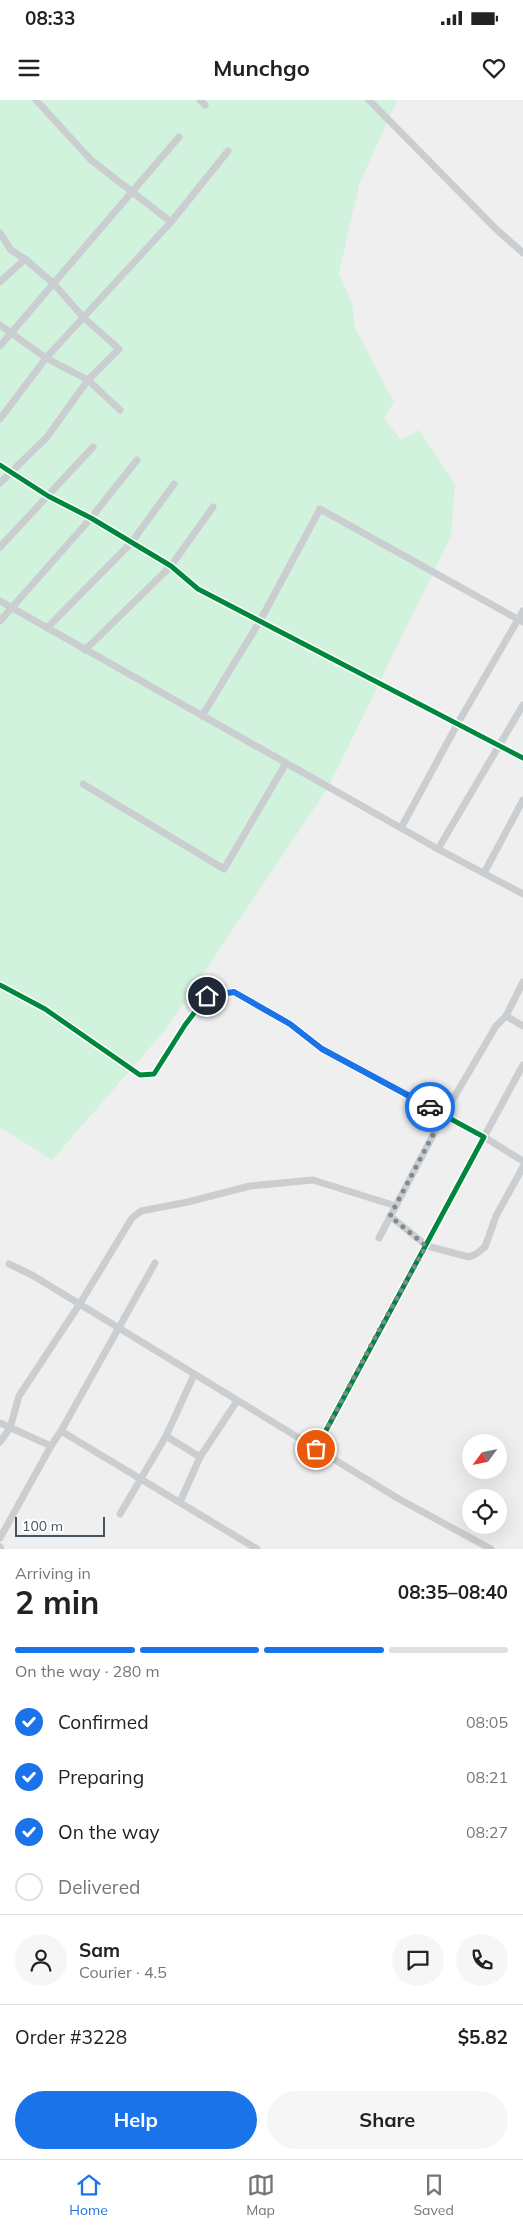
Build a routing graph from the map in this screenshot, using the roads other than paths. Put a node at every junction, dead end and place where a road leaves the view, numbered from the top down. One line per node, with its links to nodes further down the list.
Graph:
1 (36, 100): 5 (street)
2 (369, 100): 8 (street)
3 (179, 137): 5 (street)
4 (228, 152): 6 (street)
5 (133, 192): 6 (street); 11 (street)
6 (171, 222): 12 (street)
7 (0, 233): 9 (street)
8 (523, 253)
9 (25, 259): 10 (street); 11 (street)
10 (0, 282)
11 (53, 283): 12 (street); 14 (street)
12 (84, 318): 16 (street); 17 (street)
13 (0, 326): 14 (street)
14 (12, 334): 15 (street); 16 (street)
15 (0, 346)
16 (46, 358): 17 (street); 19 (street)
17 (88, 380): 18 (street); 23 (street)
18 (120, 410)
19 (0, 419)
20 (93, 446): 26 (street)
21 (137, 460): 28 (street)
22 (0, 465): 23 (street)
23 (10, 472): 24 (street); 26 (street)
24 (0, 483)
25 (174, 484): 29 (street)
26 (48, 496): 28 (street); 30 (street)
27 (213, 507): 31 (street)
28 (91, 518): 29 (street); 33 (street)
29 (130, 543): 31 (street); 38 (street)
30 (0, 547)
31 (171, 566): 36 (street); 39 (street)
32 (0, 601): 33 (street)
33 (12, 608): 35 (street); 38 (street)
34 (523, 611): 37 (street)
35 (0, 621)
36 (260, 621): 37 (street); 41 (street); 42 (street)
37 (521, 621): 42 (street)
38 (47, 628): 39 (street)
39 (85, 650): 41 (street)
40 (523, 705): 43 (street)
41 (202, 716): 45 (street)
42 (458, 723): 43 (street); 48 (street)
43 (500, 746): 44 (street); 49 (street)
44 (523, 758)
45 (286, 763): 46 (street); 48 (street)
46 (83, 784)
47 (523, 800): 50 (street)
48 (402, 828): 49 (street)
49 (438, 849): 50 (street)
50 (484, 873): 51 (street)
51 (523, 894)
52 (523, 982): 54 (street)
53 (0, 985): 57 (street)
54 (506, 1016): 55 (street); 57 (street)
55 (523, 1026)
56 (523, 1065): 58 (street)
57 (444, 1114): 58 (street); 61 (street)
58 (484, 1137): 59 (street); 64 (street)
59 (523, 1161)
60 (523, 1166): 64 (street)
61 (396, 1206): 62 (street); 67 (street)
62 (390, 1216): 63 (street); 64 (street)
63 (379, 1238)
64 (426, 1246): 77 (street)
65 (155, 1263): 68 (street)
66 (9, 1264): 67 (street)
67 (79, 1305): 68 (street); 72 (street)
68 (118, 1329): 69 (street); 73 (street)
69 (194, 1375): 70 (street); 74 (street)
70 (237, 1401): 77 (street); 78 (street)
71 (0, 1423): 72 (street)
72 (10, 1428): 75 (street); 76 (street)
73 (60, 1431): 76 (street); 79 (street)
74 (166, 1436): 78 (street); 79 (street)
75 (0, 1442)
76 (51, 1446): 82 (street)
77 (316, 1449): 85 (street)
78 (200, 1457): 80 (street)
79 (141, 1479): 80 (street); 81 (street)
80 (180, 1502): 83 (street)
81 (120, 1514)
82 (0, 1538)
83 (250, 1547): 84 (street)
84 (257, 1549)
85 (491, 1549)

